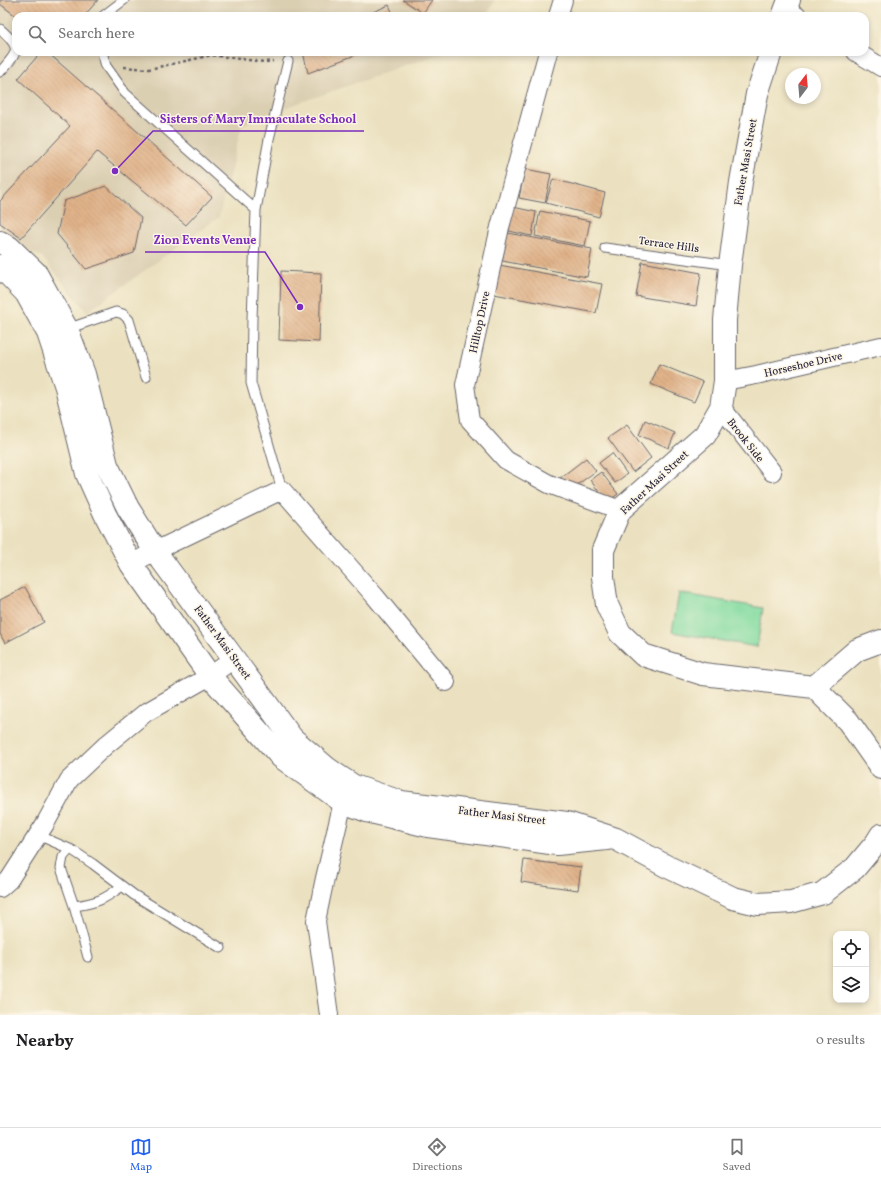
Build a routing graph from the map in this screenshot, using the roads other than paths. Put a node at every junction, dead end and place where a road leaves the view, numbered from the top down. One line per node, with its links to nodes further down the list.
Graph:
1 (124, 0): 3 (lane)
2 (563, 0): 4 (street)
3 (108, 12)
4 (559, 12)
5 (0, 30): 6 (lane)
6 (12, 39)
7 (15, 56): 14 (lane)
8 (103, 56): 15 (lane)
9 (547, 56): 27 (street, Hilltop Drive)
10 (770, 56): 18 (street, Father Masi Street)
11 (863, 56): 13 (street)
12 (288, 61): 15 (lane)
13 (881, 67)
14 (0, 72)
15 (256, 210): 26 (lane)
16 (0, 242): 20 (street, Father Masi Street)
17 (605, 248): 18 (lane, Terrace Hills)
18 (730, 265): 23 (street, Father Masi Street)
19 (0, 266): 29 (street, Father Masi Street)
20 (67, 329): 22 (lane); 28 (street, Father Masi Street)
21 (881, 346): 23 (street, Horseshoe Drive)
22 (146, 377)
23 (725, 381): 24 (street, Father Masi Street)
24 (721, 407): 25 (street, Brook Side); 27 (street, Father Masi Street)
25 (772, 472)
26 (282, 490): 28 (street); 33 (street)
27 (620, 510): 34 (street, Father Masi Street)
28 (155, 551): 29 (street); 31 (street, Father Masi Street)
29 (131, 564): 32 (street, Father Masi Street)
30 (881, 641): 34 (street)
31 (235, 658): 32 (street); 36 (street, Father Masi Street)
32 (210, 676): 36 (street, Father Masi Street); 37 (street)
33 (446, 682)
34 (814, 687): 35 (street)
35 (881, 768)
36 (349, 794): 38 (street, Father Masi Street); 45 (street)
37 (38, 835): 39 (lane); 41 (street)
38 (881, 835)
39 (70, 849): 40 (lane); 42 (lane)
40 (122, 886): 42 (lane); 43 (lane)
41 (0, 888)
42 (74, 906): 44 (lane)
43 (221, 948)
44 (88, 958)
45 (329, 1015)

